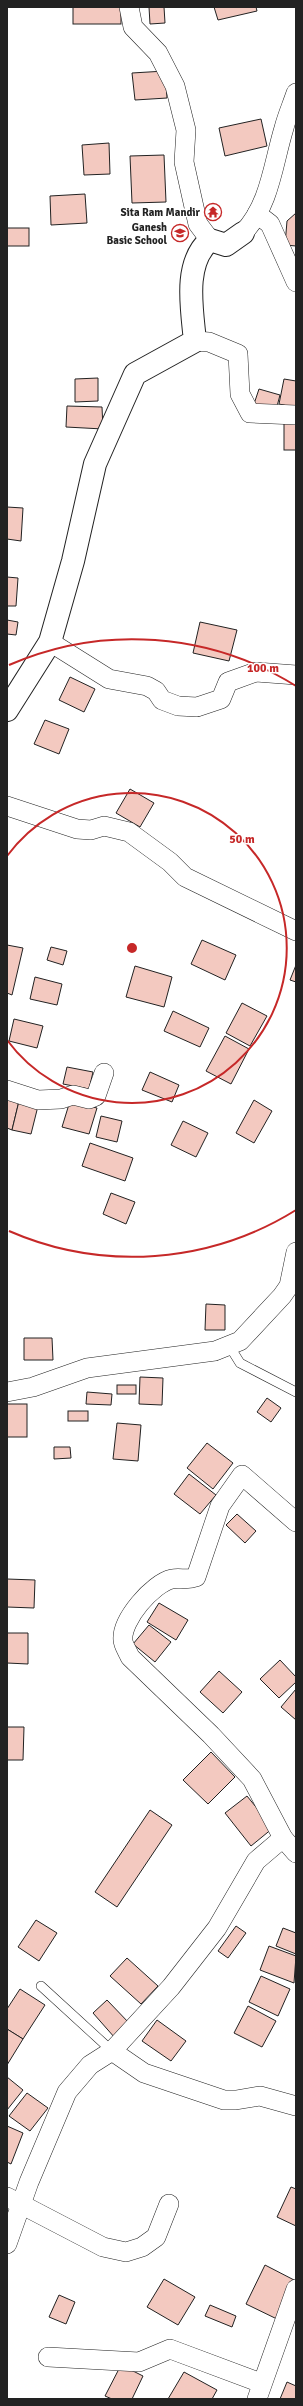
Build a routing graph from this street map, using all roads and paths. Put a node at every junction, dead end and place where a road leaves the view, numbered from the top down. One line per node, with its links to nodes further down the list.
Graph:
1 (129, 7): 5 (street)
2 (296, 93): 3 (street)
3 (257, 214): 4 (street); 6 (street)
4 (243, 234): 5 (street)
5 (210, 240): 7 (street)
6 (296, 282)
7 (195, 341): 8 (street); 9 (street)
8 (296, 415)
9 (50, 642): 10 (street); 11 (street)
10 (296, 675)
11 (7, 710)
12 (7, 806): 13 (street)
13 (296, 931)
14 (104, 1073): 15 (street)
15 (7, 1090)
16 (296, 1252): 17 (street)
17 (230, 1347): 18 (street); 19 (lane)
18 (7, 1392)
19 (296, 1392)
20 (296, 1522): 21 (street)
21 (284, 1838): 22 (street); 24 (street)
22 (296, 1853)
23 (42, 1986): 24 (lane)
24 (112, 2052): 25 (street); 26 (street)
25 (296, 2106)
26 (15, 2201): 27 (street); 28 (street)
27 (169, 2204)
28 (7, 2244)
29 (296, 2289): 31 (street)
30 (48, 2357): 31 (street)
31 (259, 2391)

